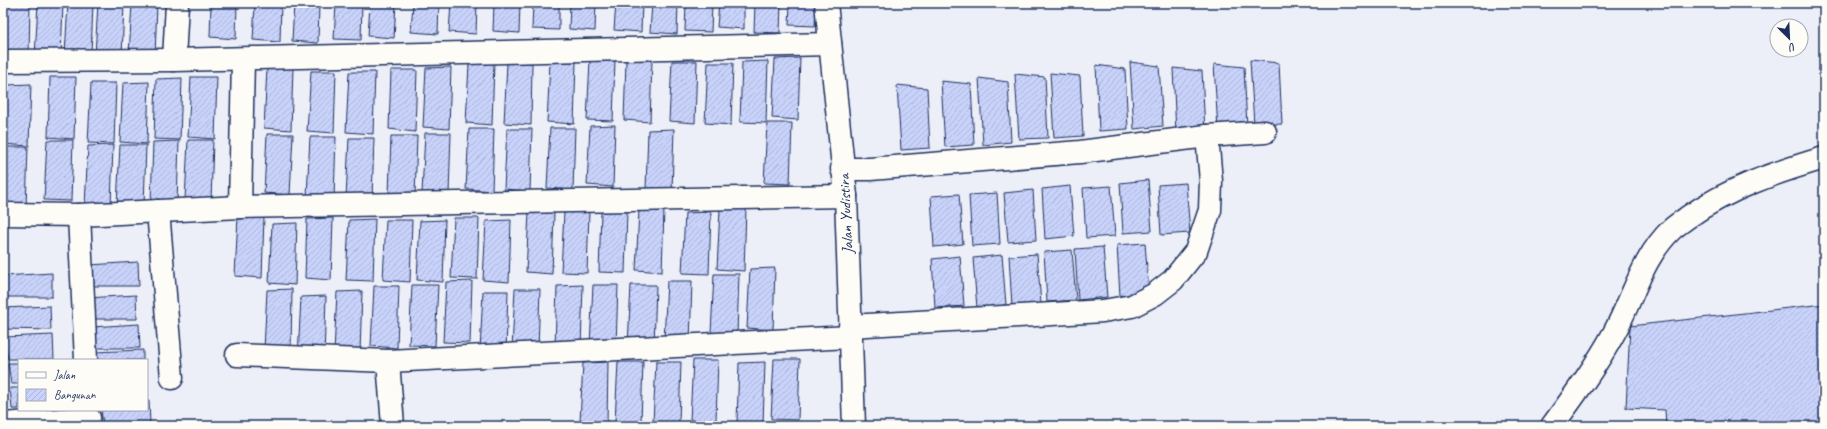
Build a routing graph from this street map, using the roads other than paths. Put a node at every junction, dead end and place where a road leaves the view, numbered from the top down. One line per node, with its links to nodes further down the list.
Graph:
1 (177, 3): 5 (street)
2 (826, 3): 3 (street, Jalan Yudistira)
3 (830, 44): 4 (street); 10 (street, Jalan Yudistira)
4 (243, 59): 5 (street); 12 (street)
5 (174, 60): 6 (street)
6 (3, 61)
7 (1265, 132): 8 (street)
8 (1207, 136): 10 (street); 16 (street)
9 (1824, 158): 25 (street)
10 (842, 169): 11 (street, Jalan Yudistira)
11 (846, 196): 12 (street); 16 (street, Jalan Yudistira)
12 (240, 207): 13 (street)
13 (158, 211): 15 (street); 20 (street)
14 (3, 214): 15 (street)
15 (79, 215): 18 (street)
16 (850, 332): 19 (street); 24 (street, Jalan Yudistira)
17 (237, 354): 19 (street)
18 (86, 359)
19 (388, 361): 23 (street)
20 (172, 378)
21 (89, 418): 22 (street)
22 (3, 424)
23 (393, 426)
24 (854, 426)
25 (1552, 426)

